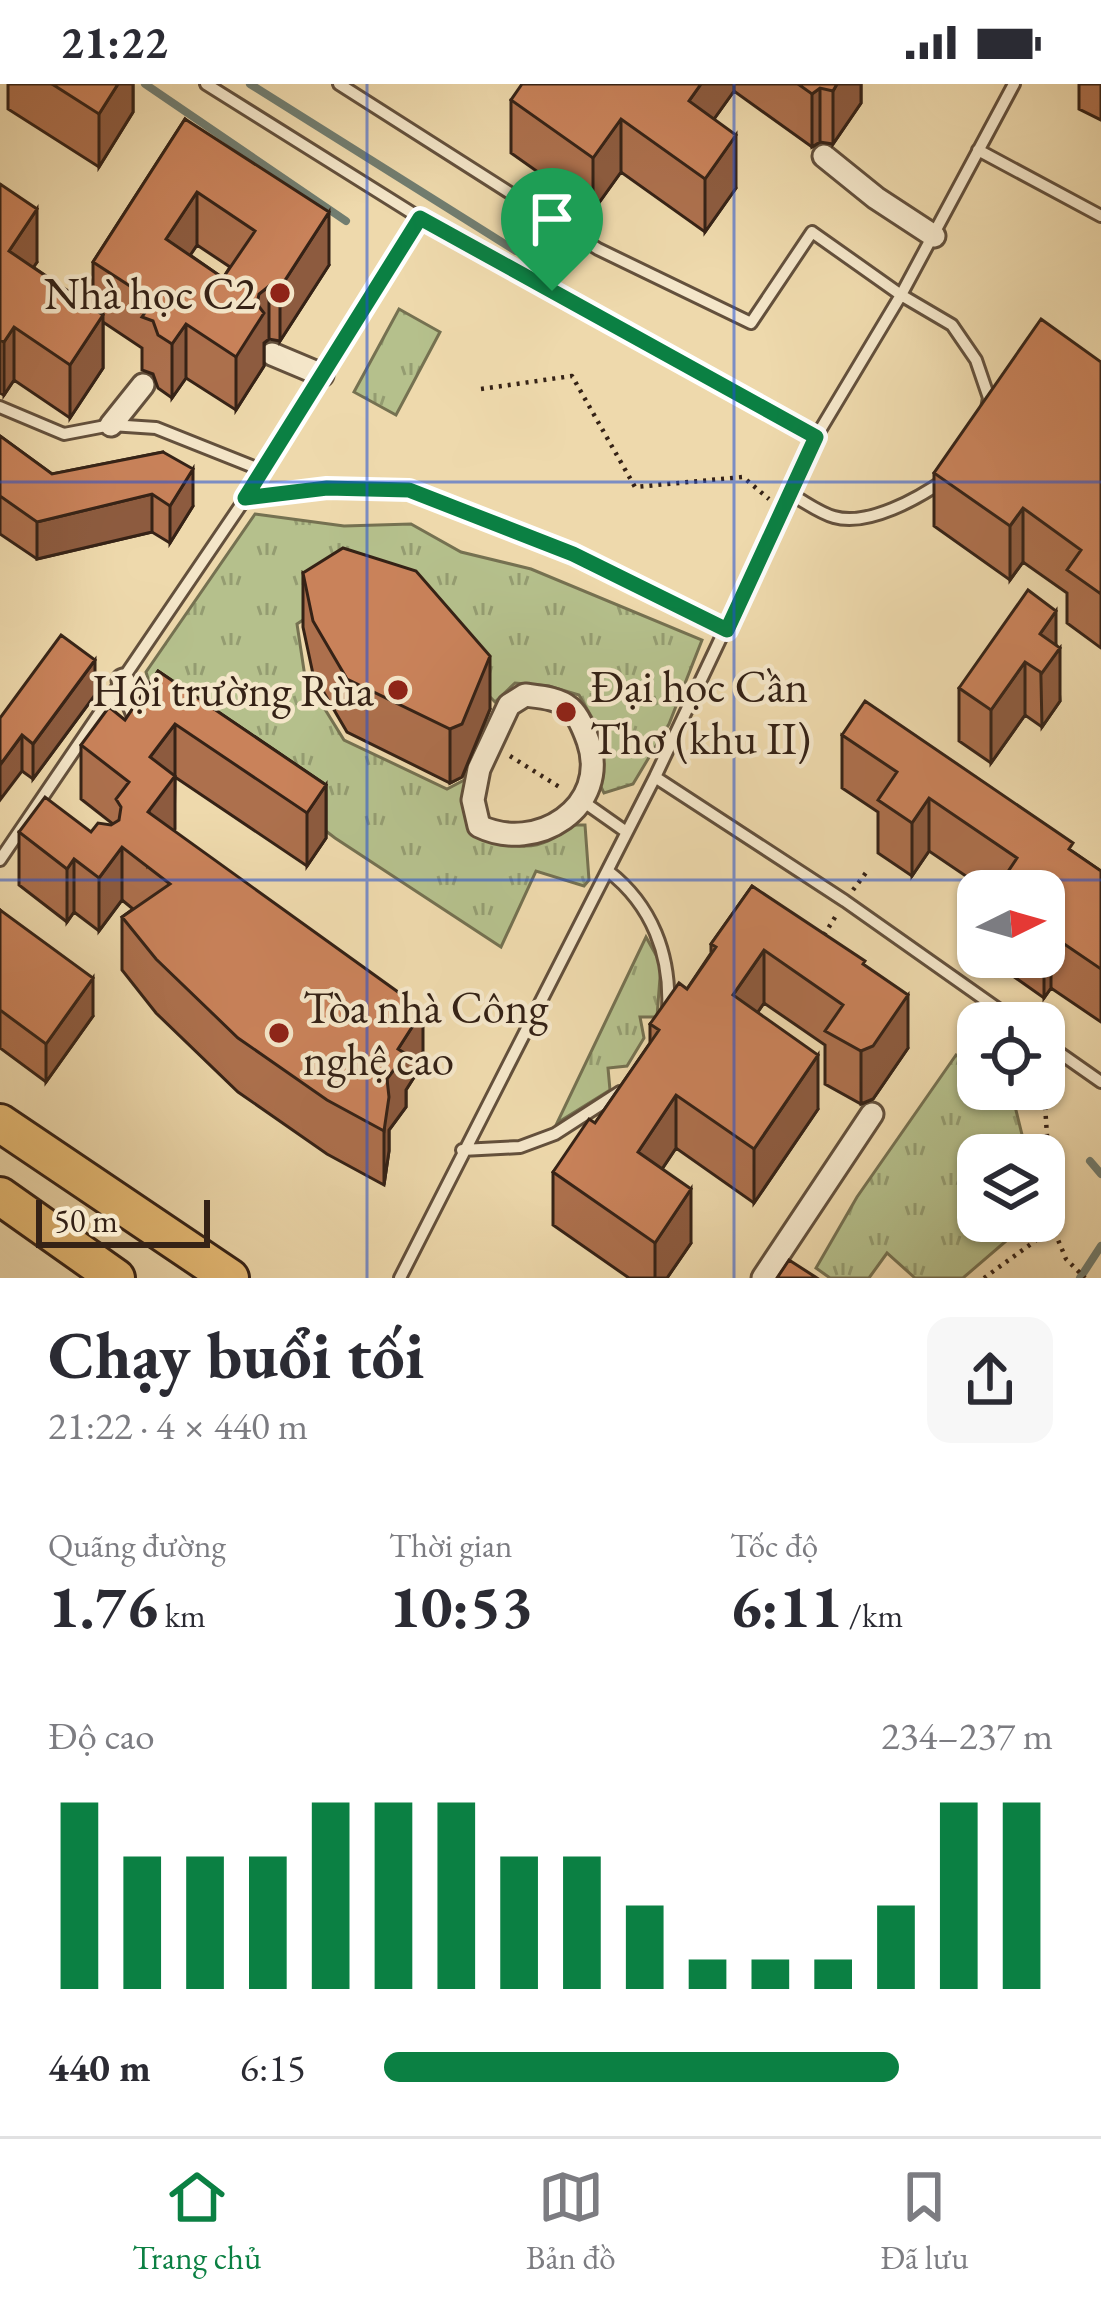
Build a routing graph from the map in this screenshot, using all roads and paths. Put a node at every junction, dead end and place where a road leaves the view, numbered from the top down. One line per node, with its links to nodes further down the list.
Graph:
1 (206, 84): 7 (lane)
2 (339, 84): 9 (lane)
3 (1015, 84): 4 (lane)
4 (978, 150): 6 (lane); 8 (lane)
5 (824, 156): 8 (street)
6 (1101, 216)
7 (420, 218): 11 (lane); 17 (lane)
8 (934, 236): 9 (lane)
9 (901, 295): 15 (lane); 17 (lane)
10 (272, 354): 11 (street)
11 (322, 375): 18 (lane)
12 (143, 385): 16 (street)
13 (481, 389): 22 (path)
14 (0, 407): 16 (lane)
15 (985, 419)
16 (111, 425): 18 (lane)
17 (816, 437): 20 (lane)
18 (264, 471): 21 (lane)
19 (955, 473): 20 (lane)
20 (790, 494): 22 (lane)
21 (245, 498): 23 (lane); 24 (lane)
22 (782, 511): 23 (lane)
23 (727, 630): 27 (lane)
24 (123, 680): 25 (street); 30 (lane)
25 (137, 712)
26 (490, 742): 28 (path); 28 (street); 28 (street)
27 (655, 777): 29 (lane); 32 (lane)
28 (581, 800): 29 (lane)
29 (625, 831): 31 (lane)
30 (0, 860)
31 (608, 872): 33 (lane); 41 (lane)
32 (988, 1002)
33 (668, 1017)
34 (1065, 1056): 35 (lane)
35 (1069, 1059): 36 (lane); 40 (path)
36 (1101, 1082)
37 (625, 1086): 41 (lane)
38 (872, 1114): 48 (street)
39 (0, 1123): 46 (highway)
40 (1048, 1134)
41 (462, 1150): 47 (lane)
42 (0, 1196): 45 (highway)
43 (1034, 1242): 49 (path)
44 (1059, 1242): 50 (path)
45 (116, 1278)
46 (230, 1278)
47 (400, 1278)
48 (763, 1278)
49 (984, 1278)
50 (1085, 1278)

